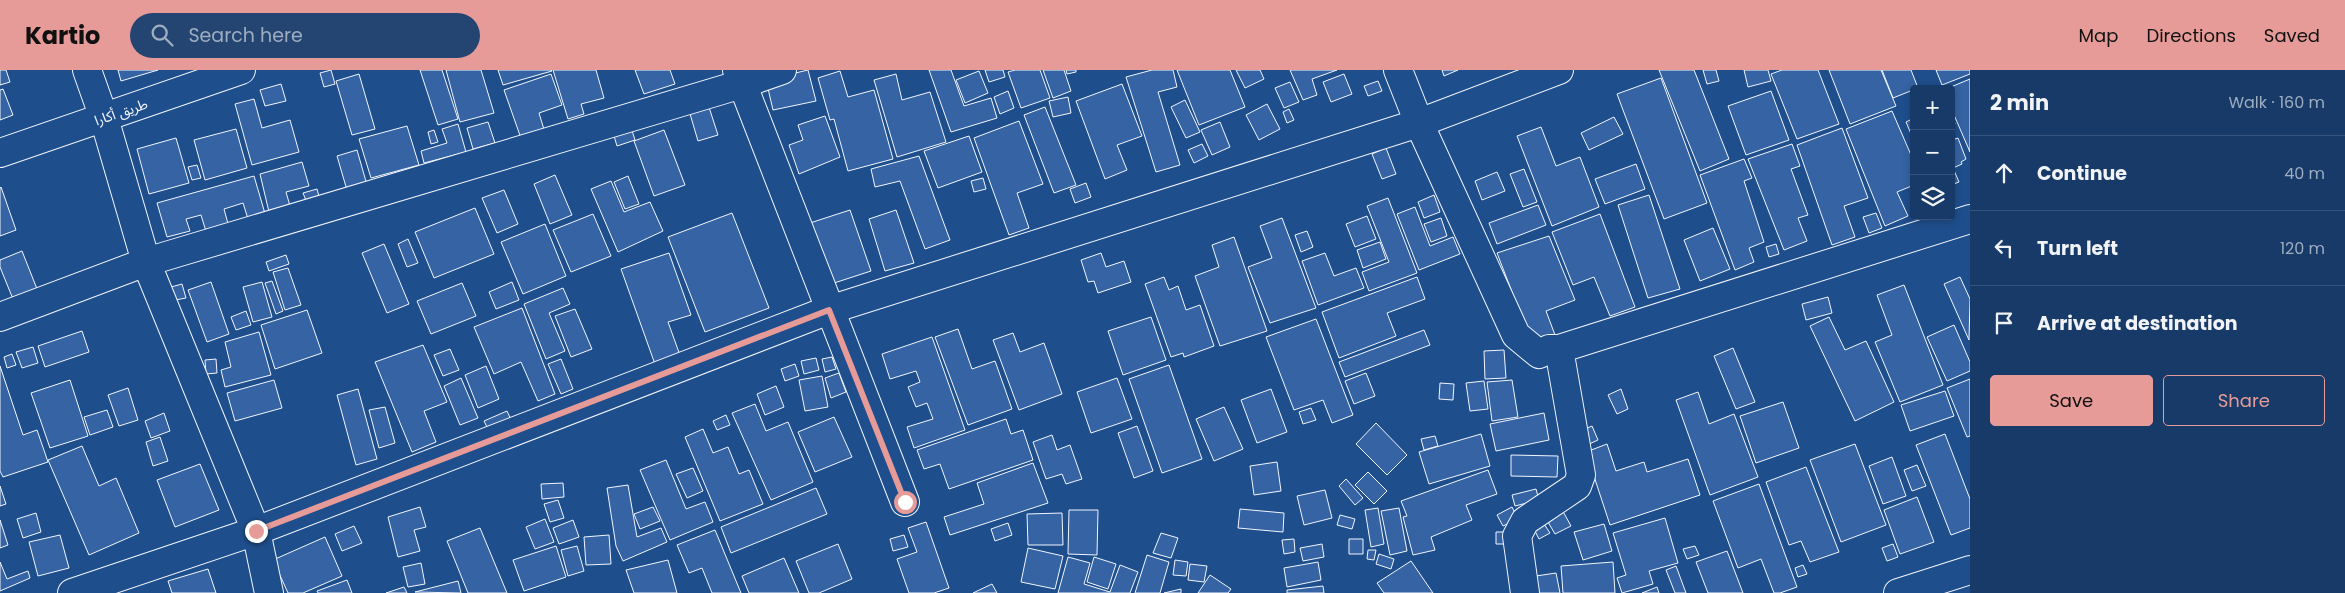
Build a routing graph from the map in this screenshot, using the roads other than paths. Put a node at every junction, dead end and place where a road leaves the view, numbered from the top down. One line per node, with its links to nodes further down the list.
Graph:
1 (86, 70): 7 (street)
2 (241, 70): 7 (street, طريق أكارا)
3 (782, 70): 6 (street)
4 (1398, 70): 8 (street)
5 (1559, 70): 8 (street)
6 (739, 77): 11 (street); 12 (street)
7 (104, 118): 9 (street, طريق أكارا); 11 (street)
8 (1419, 123): 12 (street); 14 (street)
9 (0, 153)
10 (1970, 219): 14 (street)
11 (146, 262): 13 (street); 16 (street)
12 (829, 310): 15 (street); 16 (street)
13 (0, 317)
14 (1559, 349): 20 (street)
15 (905, 502)
16 (256, 531): 18 (street); 19 (street)
17 (1970, 570): 21 (street)
18 (72, 593)
19 (269, 593)
20 (1525, 593)
21 (1898, 593)

